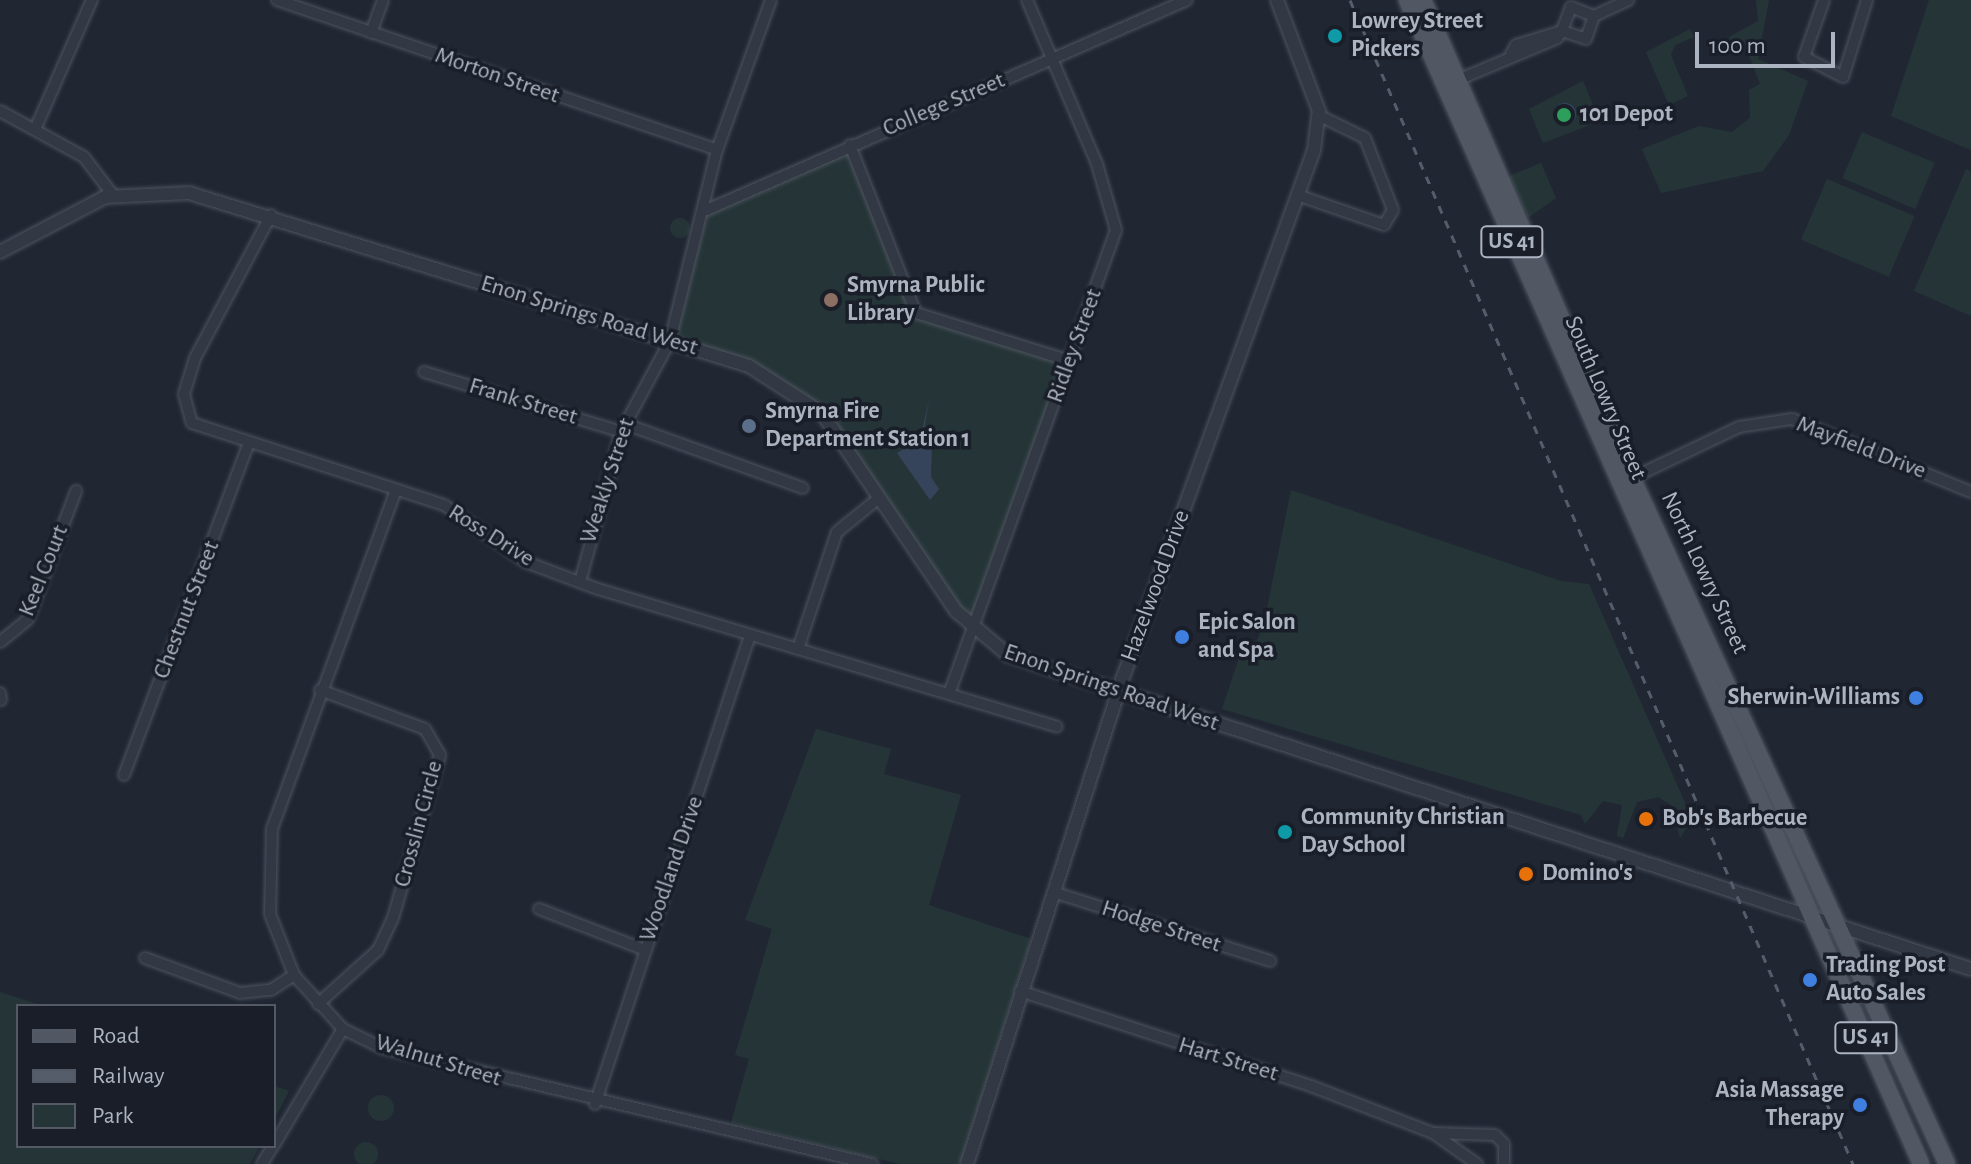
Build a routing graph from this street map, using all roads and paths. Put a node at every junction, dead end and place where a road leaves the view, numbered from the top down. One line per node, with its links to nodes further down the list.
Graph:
1 (92, 0): 21 (street)
2 (277, 0): 16 (street, Morton Street)
3 (383, 0): 16 (street)
4 (771, 0): 23 (street)
5 (1027, 0): 17 (street, Ridley Street)
6 (1187, 0): 17 (street, College Street)
7 (1277, 0): 20 (street)
8 (1407, 0): 18 (main road, South Lowry Street / US 41)
9 (1423, 0): 18 (main road, US 41)
10 (1629, 0): 14 (street)
11 (1824, 0): 12 (street)
12 (1867, 0)
13 (1570, 4): 14 (street); 15 (street)
14 (1594, 16): 15 (street)
15 (1561, 31): 18 (street)
16 (371, 33): 23 (street, Morton Street)
17 (1053, 58): 22 (street, College Street); 30 (street, Ridley Street)
18 (1450, 83): 34 (main road, South Lowry Street / US 41)
19 (0, 111): 21 (street)
20 (1320, 116): 25 (street, Hazelwood Drive); 25 (street)
21 (37, 125): 24 (street)
22 (850, 145): 26 (street, College Street); 30 (street)
23 (717, 150): 26 (street)
24 (113, 195): 27 (street, Enon Springs Road West); 28 (street, Enon Springs Road West)
25 (1297, 195): 48 (street, Hazelwood Drive)
26 (702, 212): 29 (street)
27 (271, 215): 29 (street, Enon Springs Road West); 33 (street, Ross Drive)
28 (0, 252)
29 (670, 341): 32 (street, Weakly Street); 39 (street, Enon Springs Road West)
30 (1070, 361): 41 (street, Ridley Street)
31 (424, 372): 32 (street, Frank Street)
32 (623, 428): 35 (street, Frank Street); 40 (street, Weakly Street)
33 (248, 445): 36 (street, Ross Drive); 51 (street, Chestnut Street)
34 (1624, 481): 38 (street, Mayfield Drive); 54 (main road, South Lowry Street / US 41); 55 (main road, North Lowry Street / US 41)
35 (803, 488)
36 (396, 490): 40 (street, Ross Drive); 45 (street, Walnut Street)
37 (76, 491): 43 (street, Keel Court)
38 (1971, 492)
39 (880, 497): 41 (street, Enon Springs Road West); 44 (street)
40 (580, 582): 42 (street, Ross Drive)
41 (976, 633): 47 (street, Ridley Street); 48 (street, Enon Springs Road West)
42 (750, 635): 44 (street, Ross Drive); 56 (street, Woodland Drive)
43 (0, 642)
44 (798, 649): 47 (street, Ross Drive)
45 (320, 690): 60 (street, Walnut Street); 62 (street, Crosslin Circle)
46 (0, 693): 49 (street)
47 (949, 694): 50 (street, Ross Drive)
48 (1117, 694): 52 (street, Hazelwood Drive); 54 (street, Enon Springs Road West)
49 (1, 700)
50 (1057, 727)
51 (124, 775)
52 (1053, 892): 58 (street, Hodge Street); 61 (street, Hazelwood Drive)
53 (539, 909): 56 (street)
54 (1809, 913): 55 (street, Enon Springs Road West); 66 (main road, South Lowry Street / US 41)
55 (1840, 923): 59 (street, Enon Springs Road West); 65 (main road, North Lowry Street / US 41)
56 (645, 950): 64 (street, Woodland Drive)
57 (145, 958): 60 (street)
58 (1270, 961)
59 (1971, 969)
60 (294, 975): 62 (street, Walnut Street)
61 (1020, 991): 67 (street, Hart Street); 69 (street, Hazelwood Drive)
62 (318, 1004): 63 (street, Walnut Street)
63 (343, 1029): 64 (street, Walnut Street); 68 (street)
64 (595, 1104): 70 (street, Walnut Street)
65 (1926, 1115): 66 (main road); 74 (main road, North Lowry Street / US 41)
66 (1902, 1120): 73 (main road, South Lowry Street / US 41)
67 (1433, 1133): 71 (street, Hart Street); 72 (street, Hart Street)
68 (276, 1142)
69 (969, 1163)
70 (872, 1164)
71 (1477, 1164)
72 (1504, 1164)
73 (1921, 1164)
74 (1947, 1164)

